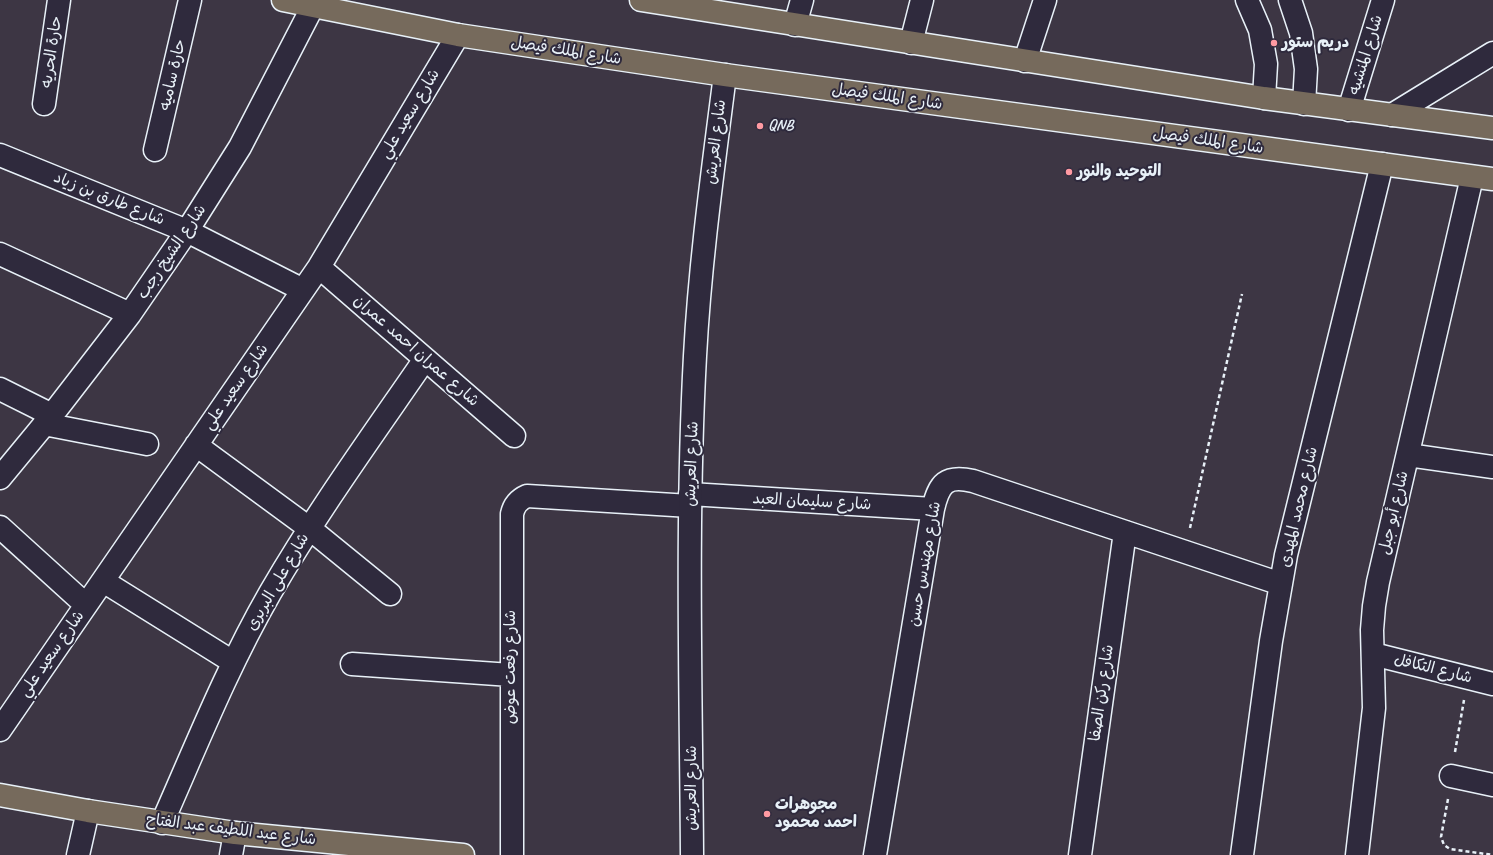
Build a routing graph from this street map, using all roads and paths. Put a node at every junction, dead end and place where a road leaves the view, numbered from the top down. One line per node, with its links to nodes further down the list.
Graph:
1 (59, 0): 19 (street, حارة الحريه)
2 (190, 0): 24 (street, حارة ساميه)
3 (283, 0): 11 (main road, شارع الملك فيصل)
4 (641, 0): 12 (main road)
5 (802, 0): 12 (street)
6 (922, 0): 14 (street)
7 (1045, 0): 16 (street)
8 (1247, 0): 18 (street)
9 (1290, 0): 20 (street)
10 (1383, 0): 21 (street, شارع المنشيه)
11 (313, 6): 13 (main road, شارع الملك فيصل); 28 (street, شارع الشيخ رجب)
12 (796, 25): 14 (main road)
13 (458, 35): 17 (main road, شارع الملك فيصل); 30 (street, شارع سعيد علي)
14 (911, 42): 16 (main road)
15 (1493, 53): 22 (street)
16 (1025, 61): 18 (main road)
17 (725, 75): 26 (main road, شارع الملك فيصل); 44 (street, شارع العريش)
18 (1264, 98): 20 (main road)
19 (44, 104)
20 (1304, 104): 21 (main road)
21 (1349, 110): 22 (main road)
22 (1392, 115): 23 (main road)
23 (1493, 128)
24 (155, 150)
25 (0, 155): 28 (street, شارع طارق بن زياد)
26 (1382, 164): 27 (main road, شارع الملك فيصل); 51 (street, شارع محمد المهدى)
27 (1482, 178): 40 (street, شارع أبو جبل)
28 (187, 231): 31 (street, شارع طارق بن زياد); 33 (street, شارع الشيخ رجب)
29 (0, 254): 33 (street)
30 (319, 267): 31 (street, شارع سعيد علي); 34 (street, شارع عمران احمد عمران)
31 (303, 290): 39 (street, شارع سعيد علي)
32 (1242, 294): 49 (path)
33 (130, 314): 36 (street, شارع الشيخ رجب)
34 (425, 359): 37 (street, شارع عمران احمد عمران); 47 (street, شارع على البربرى)
35 (0, 389): 36 (street)
36 (48, 419): 38 (street); 42 (street, شارع الشيخ رجب)
37 (514, 436)
38 (147, 444)
39 (196, 445): 47 (street); 50 (street, شارع سعيد علي)
40 (1408, 455): 41 (street); 54 (street, شارع أبو جبل)
41 (1493, 467)
42 (0, 478)
43 (536, 496): 44 (street, شارع سليمان العبد); 57 (street, شارع رفعت عوض)
44 (690, 500): 45 (street, شارع سليمان العبد); 71 (street, شارع العريش)
45 (933, 509): 48 (street, شارع مهندس حسن); 72 (street, شارع مهندس حسن)
46 (0, 528): 53 (street)
47 (308, 528): 52 (street); 55 (street, شارع على البربرى)
48 (1125, 532): 49 (street, شارع مهندس حسن); 73 (street, شارع ركن الصفا)
49 (1185, 552): 51 (street, شارع مهندس حسن)
50 (103, 581): 53 (street, شارع سعيد علي); 55 (street)
51 (1280, 584): 74 (street, شارع محمد المهدى)
52 (390, 594)
53 (86, 605): 59 (street, شارع سعيد علي)
54 (1373, 654): 58 (street, شارع التكافل); 75 (street, شارع أبو جبل)
55 (234, 662): 64 (street, شارع على البربرى)
56 (352, 664): 57 (street)
57 (512, 675): 70 (street, شارع رفعت عوض)
58 (1493, 684)
59 (0, 730)
60 (1451, 776): 61 (street)
61 (1493, 785)
62 (0, 795): 63 (main road, شارع عبد اللطيف عبد الفتاح)
63 (88, 811): 64 (main road, شارع عبد اللطيف عبد الفتاح); 67 (street)
64 (162, 823): 65 (main road, شارع عبد اللطيف عبد الفتاح)
65 (236, 833): 66 (main road, شارع عبد اللطيف عبد الفتاح); 68 (street)
66 (412, 852): 69 (main road, شارع عبد اللطيف عبد الفتاح)
67 (78, 855)
68 (232, 855)
69 (463, 855)
70 (512, 855)
71 (692, 855)
72 (876, 855)
73 (1080, 855)
74 (1242, 855)
75 (1357, 855)

